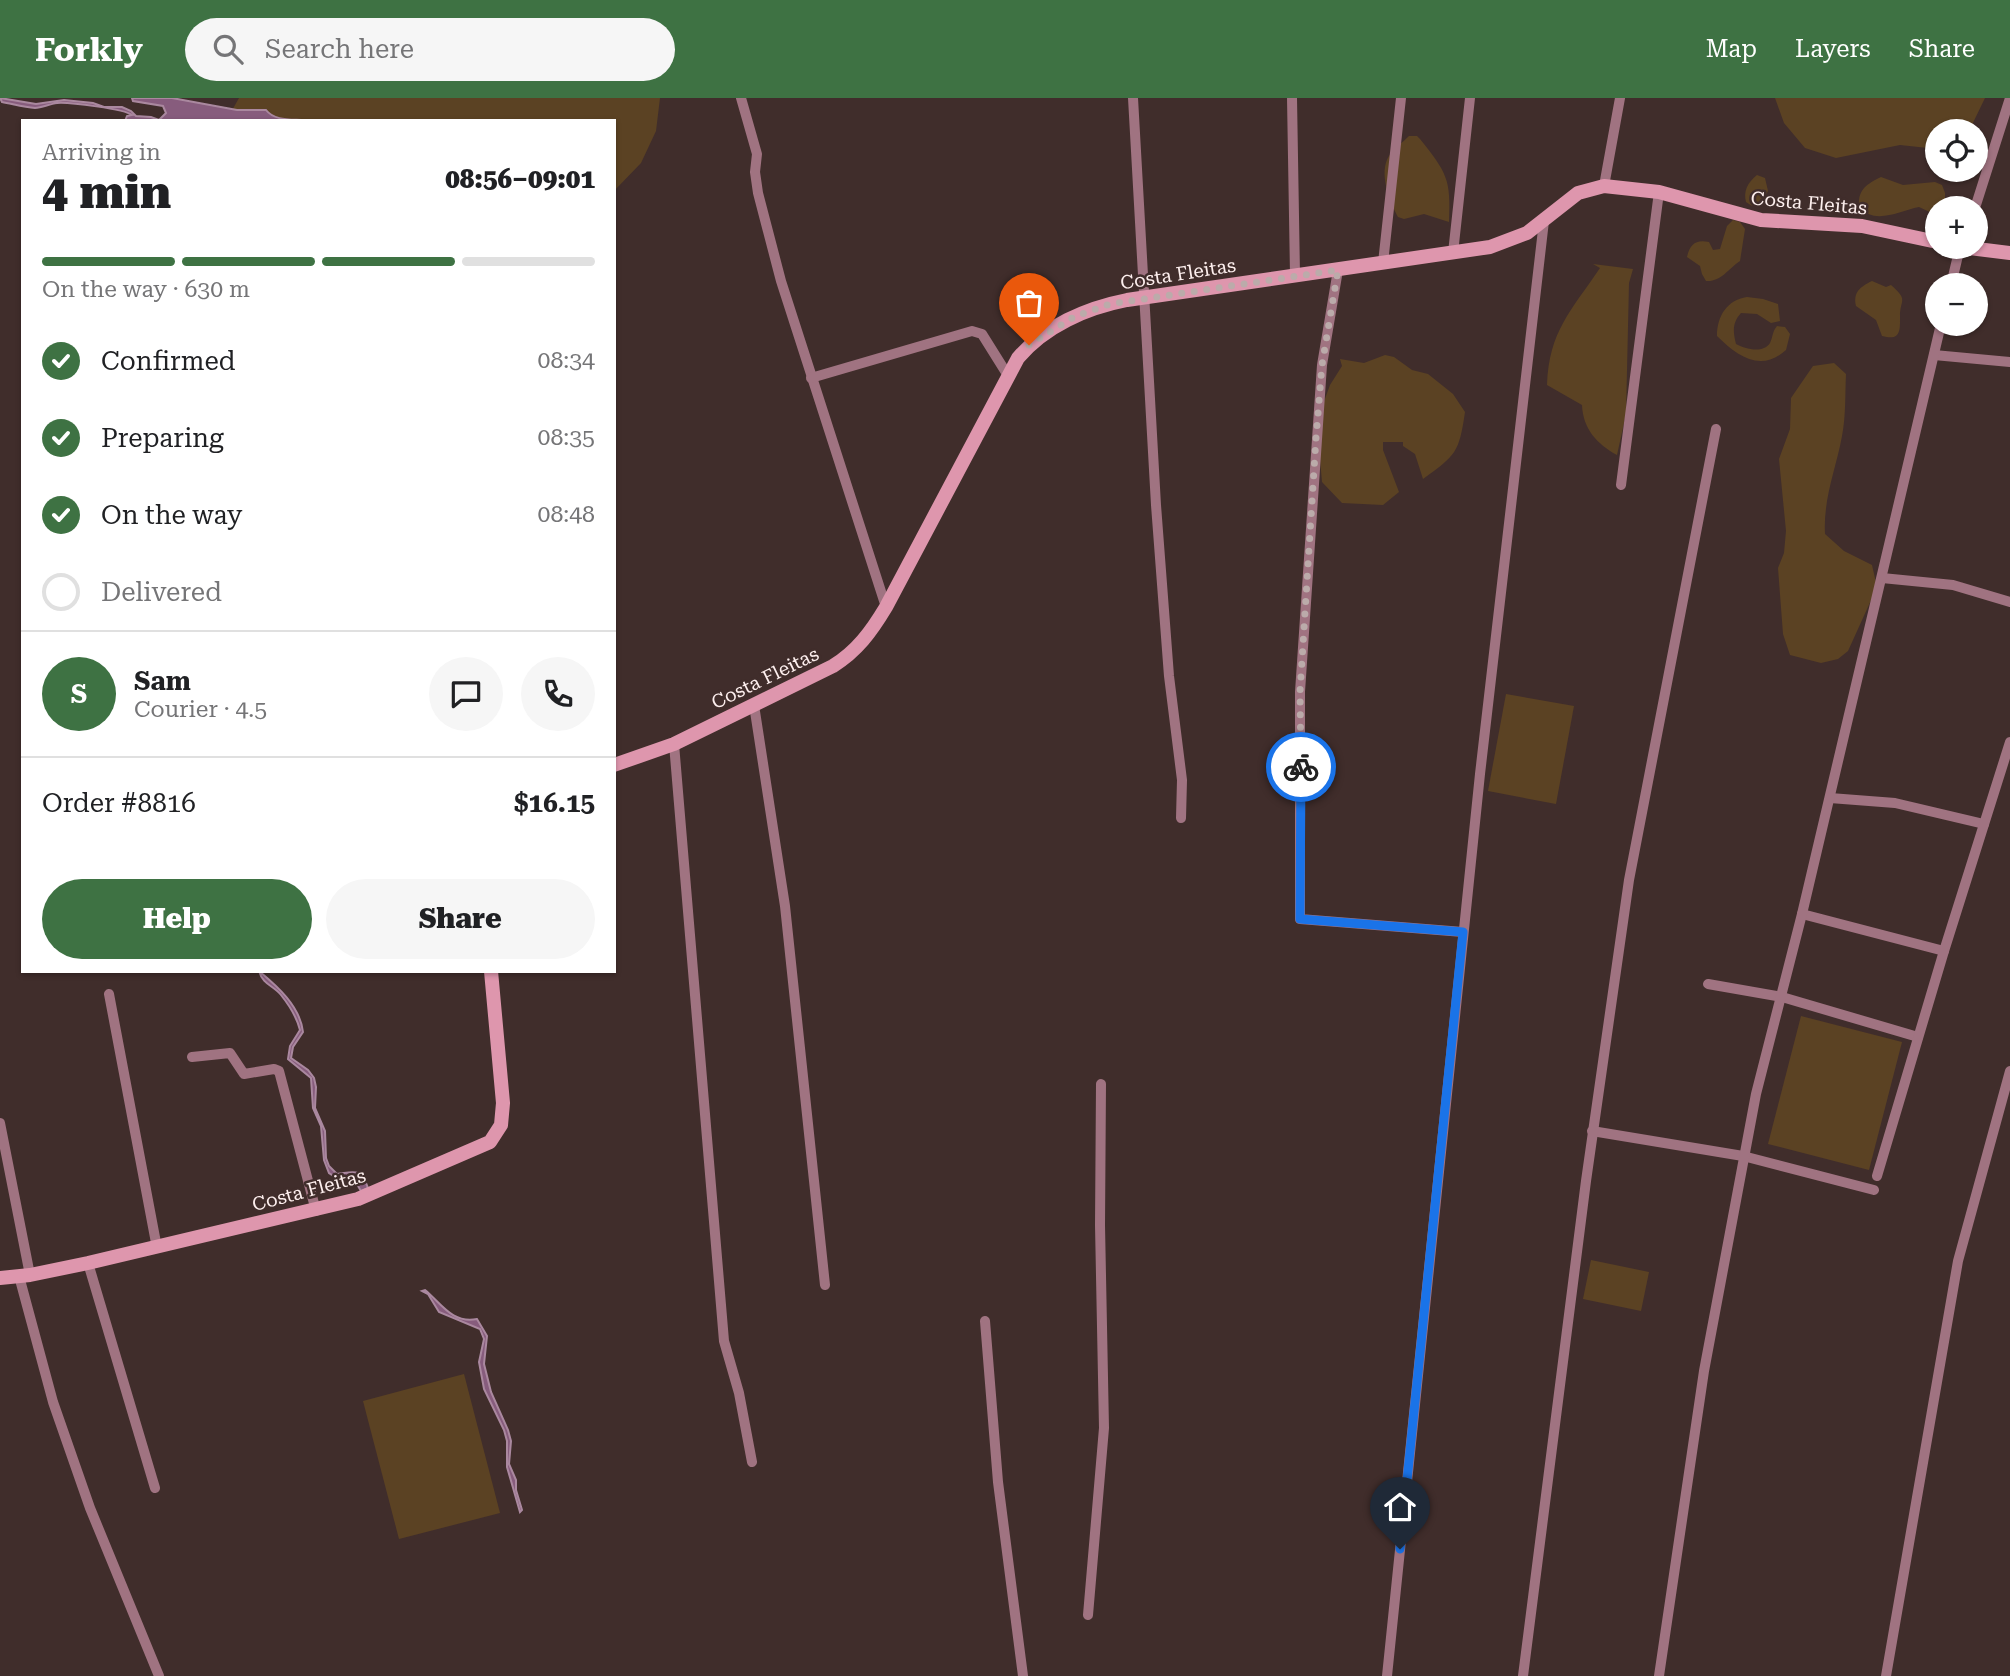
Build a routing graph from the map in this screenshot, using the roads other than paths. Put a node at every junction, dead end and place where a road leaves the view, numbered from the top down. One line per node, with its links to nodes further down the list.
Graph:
1 (741, 98): 24 (street)
2 (1133, 98): 19 (street)
3 (1292, 98): 18 (street)
4 (1401, 98): 16 (street)
5 (1470, 98): 14 (street)
6 (1620, 98): 8 (street)
7 (2010, 98): 10 (street)
8 (1604, 186): 9 (main road, Costa Fleitas); 11 (main road, Costa Fleitas)
9 (1659, 192): 12 (main road, Costa Fleitas); 26 (street)
10 (1979, 196)
11 (1544, 221): 14 (main road, Costa Fleitas); 38 (street)
12 (1925, 239)
13 (1988, 250): 15 (main road)
14 (1453, 253): 16 (main road, Costa Fleitas)
15 (2010, 253)
16 (1383, 263): 17 (main road, Costa Fleitas)
17 (1338, 270): 18 (main road, Costa Fleitas); 38 (street)
18 (1295, 275): 19 (main road, Costa Fleitas)
19 (1145, 298): 23 (main road, Costa Fleitas); 35 (street)
20 (1938, 336): 21 (street)
21 (1934, 355): 22 (street); 27 (street)
22 (2010, 362)
23 (1007, 374): 24 (street); 29 (main road, Costa Fleitas)
24 (811, 378): 29 (street)
25 (1716, 429): 49 (street)
26 (1620, 485)
27 (1882, 579): 28 (street); 34 (street)
28 (2010, 602)
29 (886, 607): 30 (main road, Costa Fleitas)
30 (754, 705): 32 (main road, Costa Fleitas); 58 (street)
31 (2010, 742): 36 (street)
32 (674, 744): 33 (main road, Costa Fleitas); 60 (street)
33 (616, 764)
34 (1830, 798): 36 (street); 37 (street)
35 (1181, 818)
36 (1984, 824): 39 (street)
37 (1802, 914): 39 (street); 43 (street)
38 (1463, 932): 65 (street)
39 (1944, 951): 44 (street)
40 (491, 973): 53 (main road, Costa Fleitas)
41 (1708, 984): 43 (street)
42 (109, 994): 54 (street)
43 (1782, 997): 44 (street); 50 (street)
44 (1918, 1037): 51 (street)
45 (192, 1058): 53 (street)
46 (2010, 1071): 68 (street)
47 (1101, 1084): 62 (street)
48 (0, 1123): 56 (street)
49 (1592, 1131): 50 (street); 66 (street)
50 (1743, 1156): 52 (street); 67 (street)
51 (1877, 1176)
52 (1874, 1190)
53 (316, 1211): 54 (main road, Costa Fleitas)
54 (157, 1248): 55 (main road, Costa Fleitas)
55 (89, 1263): 56 (main road, Costa Fleitas); 61 (street)
56 (24, 1275): 57 (main road, Costa Fleitas); 63 (street)
57 (0, 1278)
58 (825, 1285)
59 (985, 1321): 64 (street)
60 (752, 1462)
61 (155, 1488)
62 (1088, 1615)
63 (159, 1676)
64 (1023, 1676)
65 (1387, 1676)
66 (1523, 1676)
67 (1659, 1676)
68 (1886, 1676)

